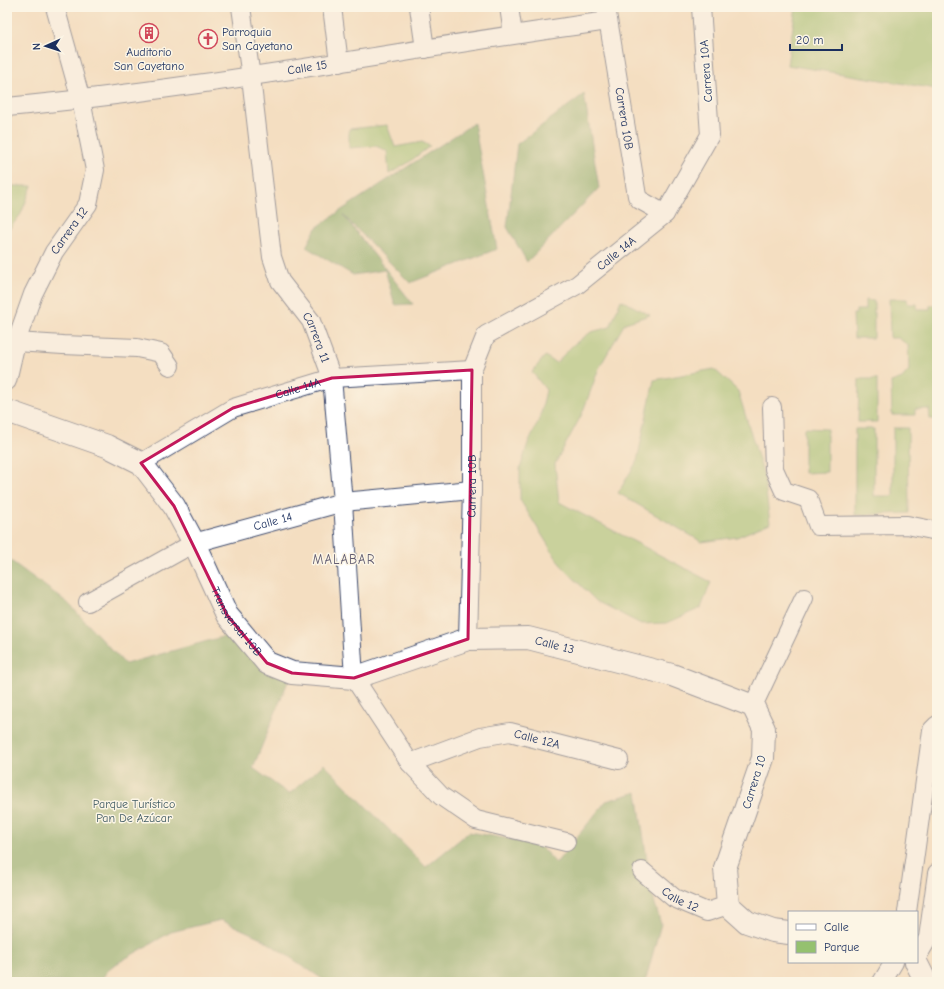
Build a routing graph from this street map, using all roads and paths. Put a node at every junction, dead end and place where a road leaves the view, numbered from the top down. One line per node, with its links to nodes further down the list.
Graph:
1 (55, 7): 12 (street, Carrera 12)
2 (241, 7): 11 (street, Carrera 11)
3 (332, 7): 10 (street)
4 (419, 7): 9 (street)
5 (509, 7): 8 (street)
6 (701, 7): 14 (street, Carrera 10A)
7 (607, 14): 8 (street, Calle 15); 15 (street, Carrera 10B)
8 (513, 34): 9 (street, Calle 15)
9 (424, 49): 10 (street, Calle 15)
10 (339, 63): 11 (street, Calle 15)
11 (251, 77): 12 (street, Calle 15); 20 (street, Carrera 11)
12 (81, 100): 13 (street, Calle 15); 17 (street, Carrera 12)
13 (7, 107)
14 (710, 135): 15 (street, Calle 14A)
15 (665, 214): 16 (street, Calle 14A)
16 (486, 335): 19 (street, Carrera 10B)
17 (16, 342): 18 (street); 21 (street, Carrera 12)
18 (170, 366)
19 (472, 370): 20 (street, Calle 14A); 25 (street, Carrera 10B)
20 (332, 378): 24 (street, Calle 14A); 26 (street, Carrera 11)
21 (7, 381)
22 (772, 407): 27 (street)
23 (7, 411): 24 (street, Transversal 10B)
24 (141, 463): 28 (street, Transversal 10B)
25 (472, 490): 26 (street, Calle 14); 31 (street, Carrera 10B)
26 (343, 502): 28 (street, Calle 14); 32 (street, Carrera 11)
27 (937, 531)
28 (194, 543): 30 (street, Calle 14); 32 (street, Transversal 10B)
29 (804, 598): 33 (street)
30 (88, 602)
31 (468, 639): 32 (street, Calle 13); 33 (street, Calle 13)
32 (354, 678): 36 (street)
33 (753, 706): 40 (street, Carrera 10)
34 (937, 725): 41 (street)
35 (619, 760): 36 (street, Calle 12A)
36 (410, 763): 37 (street)
37 (566, 842)
38 (642, 871): 40 (street, Calle 12)
39 (937, 873): 43 (street)
40 (728, 905): 42 (street)
41 (907, 911)
42 (788, 933)
43 (918, 955)
44 (893, 963): 47 (street)
45 (915, 963): 48 (street)
46 (916, 963): 49 (street)
47 (882, 982)
48 (918, 982)
49 (926, 982)

